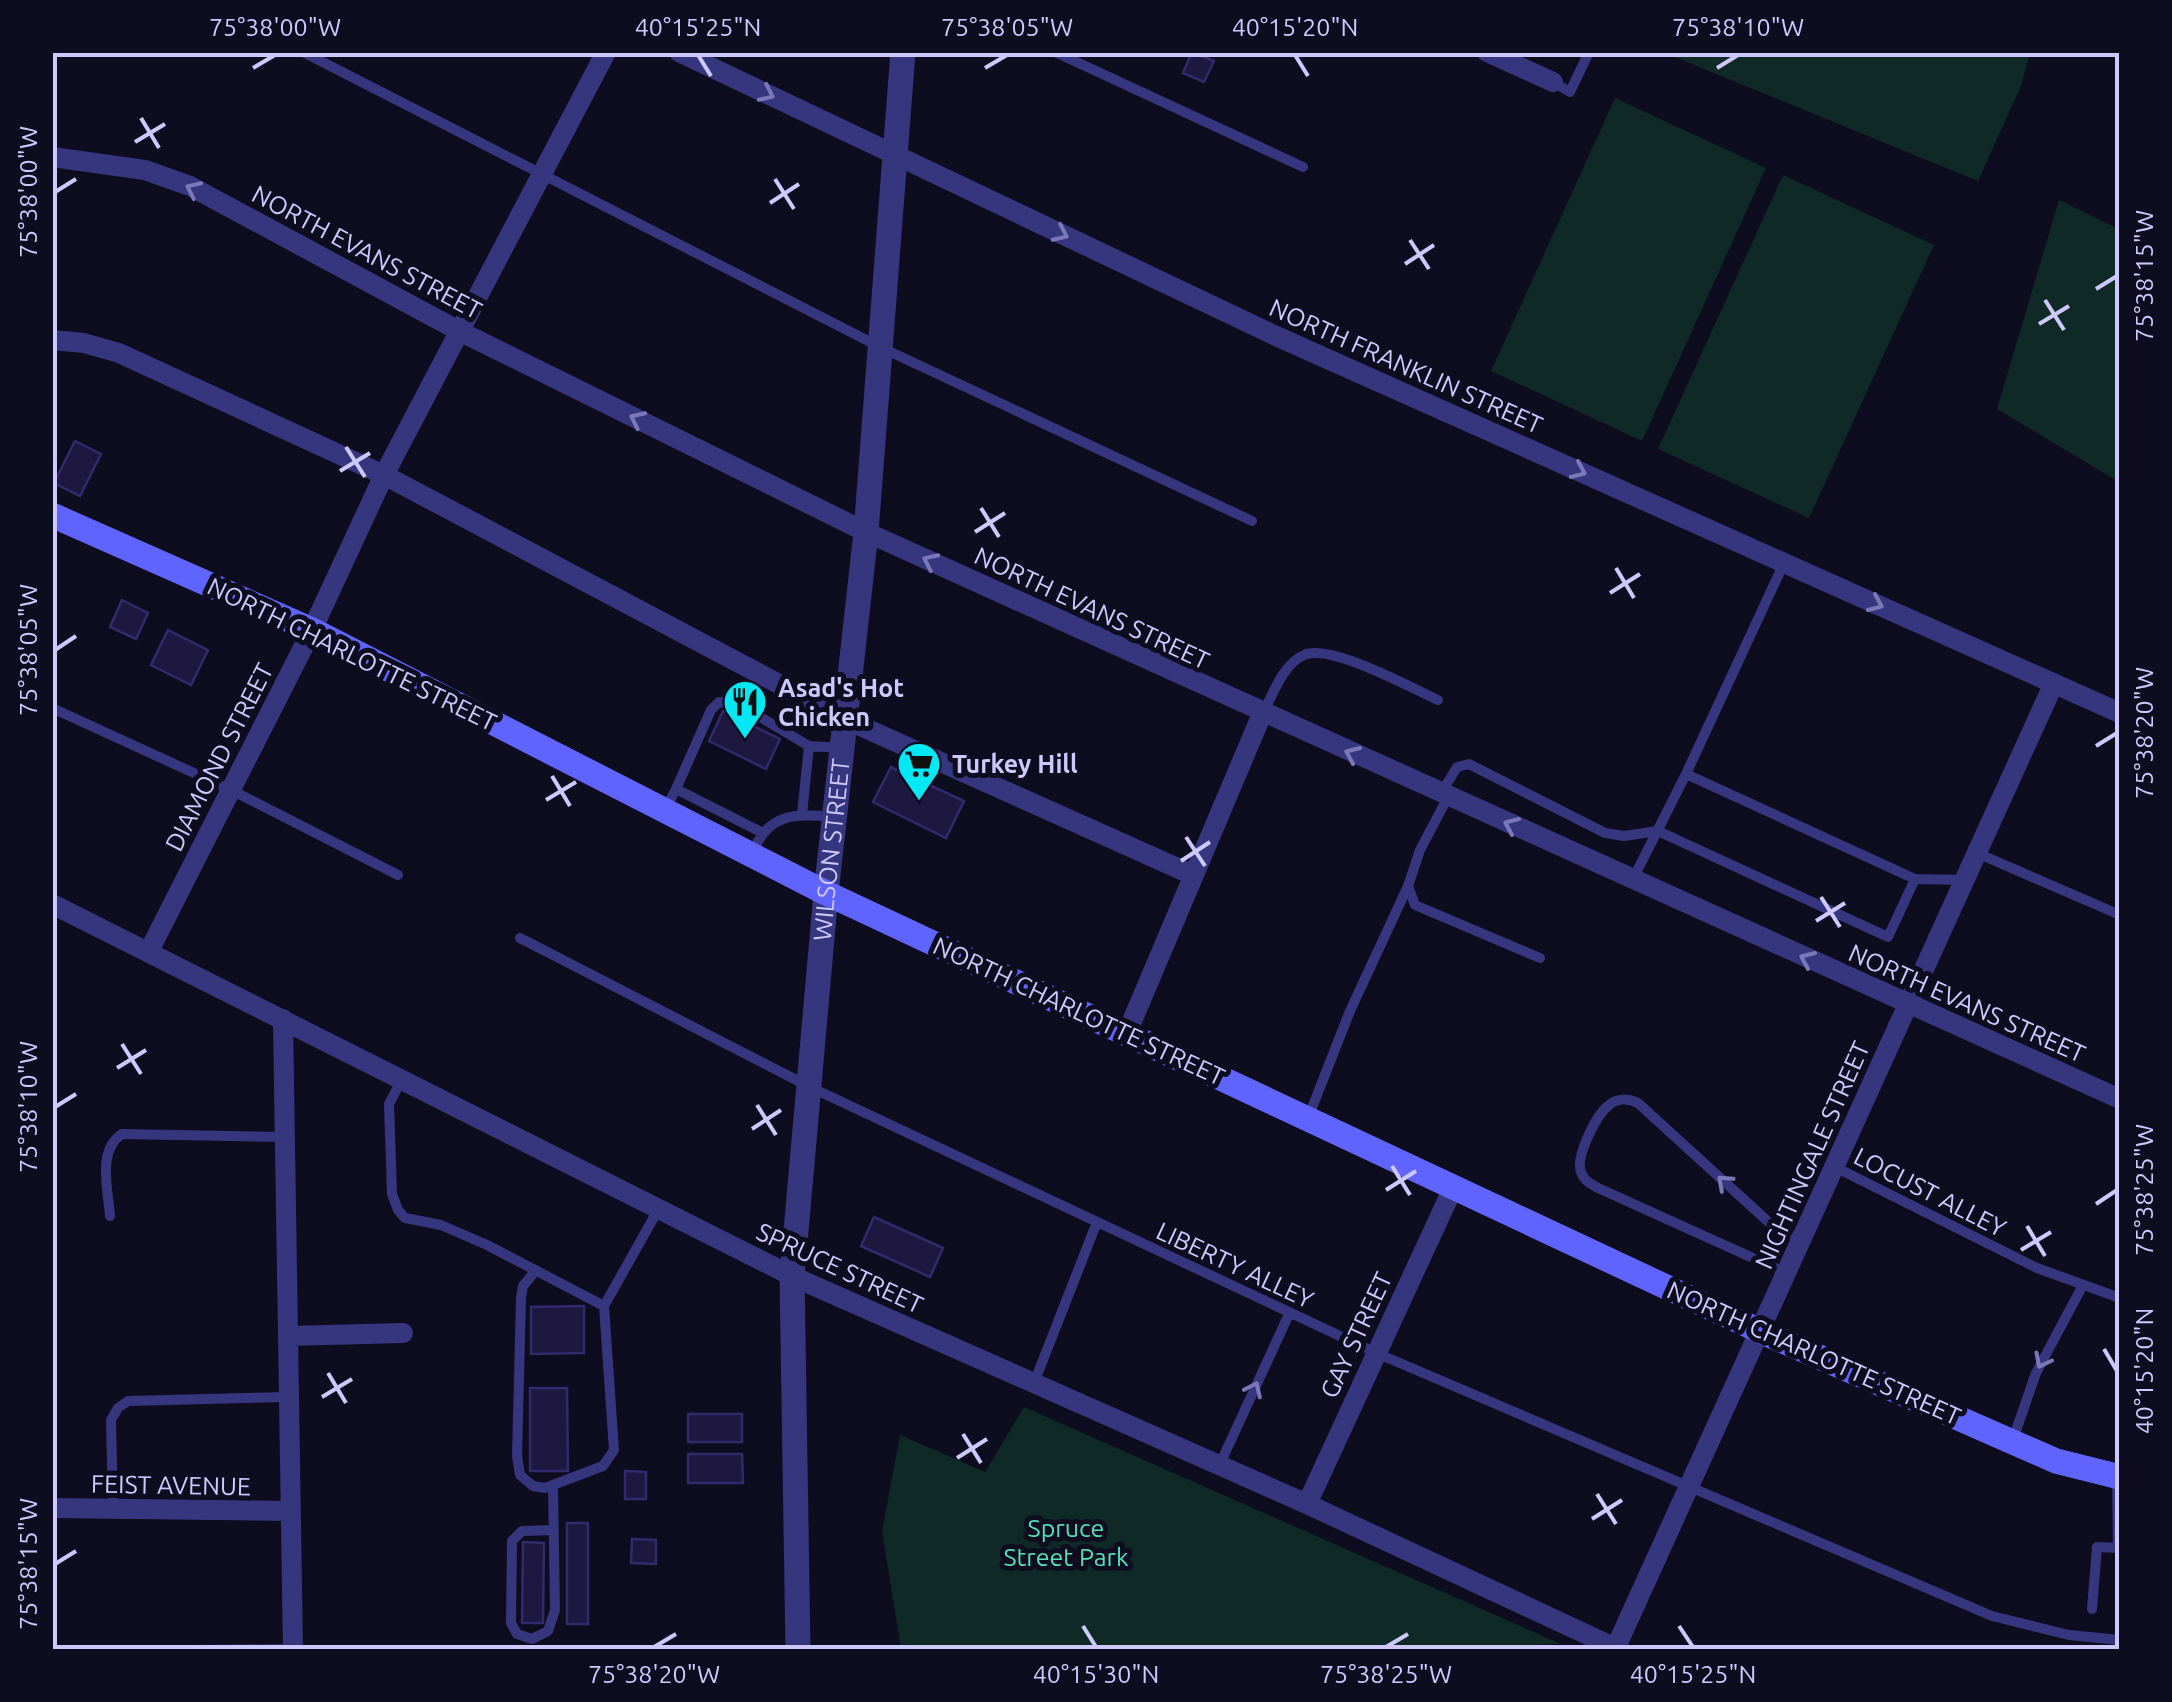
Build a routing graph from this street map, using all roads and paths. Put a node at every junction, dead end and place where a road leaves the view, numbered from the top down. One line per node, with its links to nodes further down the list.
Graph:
1 (303, 52): 12 (lane)
2 (606, 52): 12 (street, DIAMOND STREET)
3 (679, 52): 9 (street, NORTH FRANKLIN STREET, one-way to 9)
4 (902, 52): 9 (street, WILSON STREET)
5 (1056, 52): 11 (lane)
6 (1487, 52): 8 (street)
7 (1589, 52): 8 (lane)
8 (1553, 82)
9 (895, 155): 15 (street, WILSON STREET); 20 (street, NORTH FRANKLIN STREET, one-way to 20)
10 (52, 158): 13 (street, NORTH EVANS STREET, one-way to 10)
11 (1303, 167)
12 (544, 173): 13 (street, DIAMOND STREET); 15 (lane)
13 (461, 332): 16 (street, DIAMOND STREET); 19 (street, NORTH EVANS STREET, one-way to 13)
14 (52, 340): 16 (street)
15 (880, 347): 18 (lane); 19 (street, WILSON STREET)
16 (384, 475): 21 (street, DIAMOND STREET); 27 (street)
17 (52, 515): 21 (main road, NORTH CHARLOTTE STREET)
18 (1252, 520)
19 (866, 532): 26 (street, NORTH EVANS STREET, one-way to 19); 27 (street, WILSON STREET)
20 (1784, 563): 22 (street, NORTH FRANKLIN STREET, one-way to 22); 30 (lane)
21 (312, 630): 31 (street, DIAMOND STREET); 33 (main road, NORTH CHARLOTTE STREET)
22 (2054, 684): 25 (street, NORTH FRANKLIN STREET); 38 (street, NIGHTINGALE STREET)
23 (1438, 700): 26 (lane)
24 (52, 708): 31 (lane)
25 (2120, 713)
26 (1262, 714): 32 (street, NORTH EVANS STREET, one-way to 26); 40 (street)
27 (848, 720): 29 (street, WILSON STREET); 40 (street)
28 (809, 746): 29 (lane); 33 (lane); 34 (lane)
29 (844, 748): 35 (street, WILSON STREET)
30 (1686, 774): 36 (lane); 41 (lane)
31 (231, 790): 39 (lane); 49 (street, DIAMOND STREET)
32 (1444, 795): 36 (lane); 42 (street, NORTH EVANS STREET, one-way to 32); 44 (lane)
33 (671, 799): 37 (main road, NORTH CHARLOTTE STREET)
34 (802, 814): 35 (lane); 37 (lane)
35 (836, 816): 45 (street, WILSON STREET)
36 (1658, 831): 41 (lane); 42 (lane)
37 (757, 843): 45 (main road, NORTH CHARLOTTE STREET)
38 (1977, 853): 43 (street, NIGHTINGALE STREET); 47 (lane)
39 (398, 875)
40 (1193, 876): 53 (street)
41 (1915, 879): 43 (lane)
42 (1633, 880): 51 (street, NORTH EVANS STREET, one-way to 42)
43 (1965, 880): 51 (street, NIGHTINGALE STREET)
44 (1408, 886): 50 (lane); 57 (lane)
45 (826, 892): 53 (main road, NORTH CHARLOTTE STREET); 55 (street, WILSON STREET)
46 (52, 904): 49 (street, SPRUCE STREET)
47 (2120, 916)
48 (520, 938): 55 (lane, LIBERTY ALLEY)
49 (148, 951): 52 (street, SPRUCE STREET)
50 (1540, 958)
51 (1908, 1004): 56 (street, NORTH EVANS STREET); 59 (street, NIGHTINGALE STREET)
52 (283, 1019): 54 (street, SPRUCE STREET); 58 (street)
53 (1127, 1033): 57 (main road, NORTH CHARLOTTE STREET)
54 (402, 1079): 61 (street, SPRUCE STREET); 65 (lane)
55 (810, 1087): 63 (lane, LIBERTY ALLEY); 67 (street, WILSON STREET)
56 (2120, 1099)
57 (1308, 1119): 60 (main road, NORTH CHARLOTTE STREET)
58 (285, 1137): 62 (lane); 74 (street)
59 (1834, 1167): 64 (street, NIGHTINGALE STREET); 68 (lane, LOCUST ALLEY)
60 (1453, 1188): 72 (main road, NORTH CHARLOTTE STREET); 75 (street, GAY STREET)
61 (659, 1209): 67 (street, SPRUCE STREET); 70 (lane)
62 (110, 1216)
63 (1097, 1222): 71 (lane, LIBERTY ALLEY); 76 (lane)
64 (1801, 1240): 66 (street, NIGHTINGALE STREET); 66 (lane, one-way to 66)
65 (536, 1270): 70 (lane); 82 (lane)
66 (1786, 1273): 72 (street, NIGHTINGALE STREET)
67 (792, 1276): 76 (street, SPRUCE STREET); 94 (street, WILSON STREET)
68 (2083, 1285): 69 (lane, LOCUST ALLEY); 78 (lane, one-way to 78)
69 (2120, 1298)
70 (604, 1306): 82 (lane)
71 (1290, 1312): 75 (lane, LIBERTY ALLEY); 79 (lane, one-way to 71)
72 (1760, 1331): 78 (main road, NORTH CHARLOTTE STREET); 81 (street, NIGHTINGALE STREET)
73 (403, 1333): 74 (street)
74 (289, 1336): 77 (street)
75 (1374, 1352): 81 (lane, LIBERTY ALLEY); 83 (street, GAY STREET)
76 (1034, 1383): 79 (street, SPRUCE STREET)
77 (289, 1397): 85 (lane); 86 (street)
78 (2012, 1442): 80 (main road, NORTH CHARLOTTE STREET)
79 (1219, 1465): 83 (street, SPRUCE STREET)
80 (2118, 1476): 88 (lane)
81 (1690, 1485): 90 (lane, LIBERTY ALLEY); 91 (street, NIGHTINGALE STREET)
82 (553, 1486): 87 (lane)
83 (1307, 1504): 91 (street, SPRUCE STREET)
84 (52, 1508): 85 (street, FEIST AVENUE)
85 (113, 1509): 86 (street, FEIST AVENUE)
86 (290, 1511): 92 (street)
87 (554, 1530): 87 (lane)
88 (2119, 1548): 89 (lane)
89 (2092, 1609)
90 (2120, 1640)
91 (1618, 1648)
92 (293, 1649): 93 (lane)
93 (193, 1650)
94 (798, 1650)

